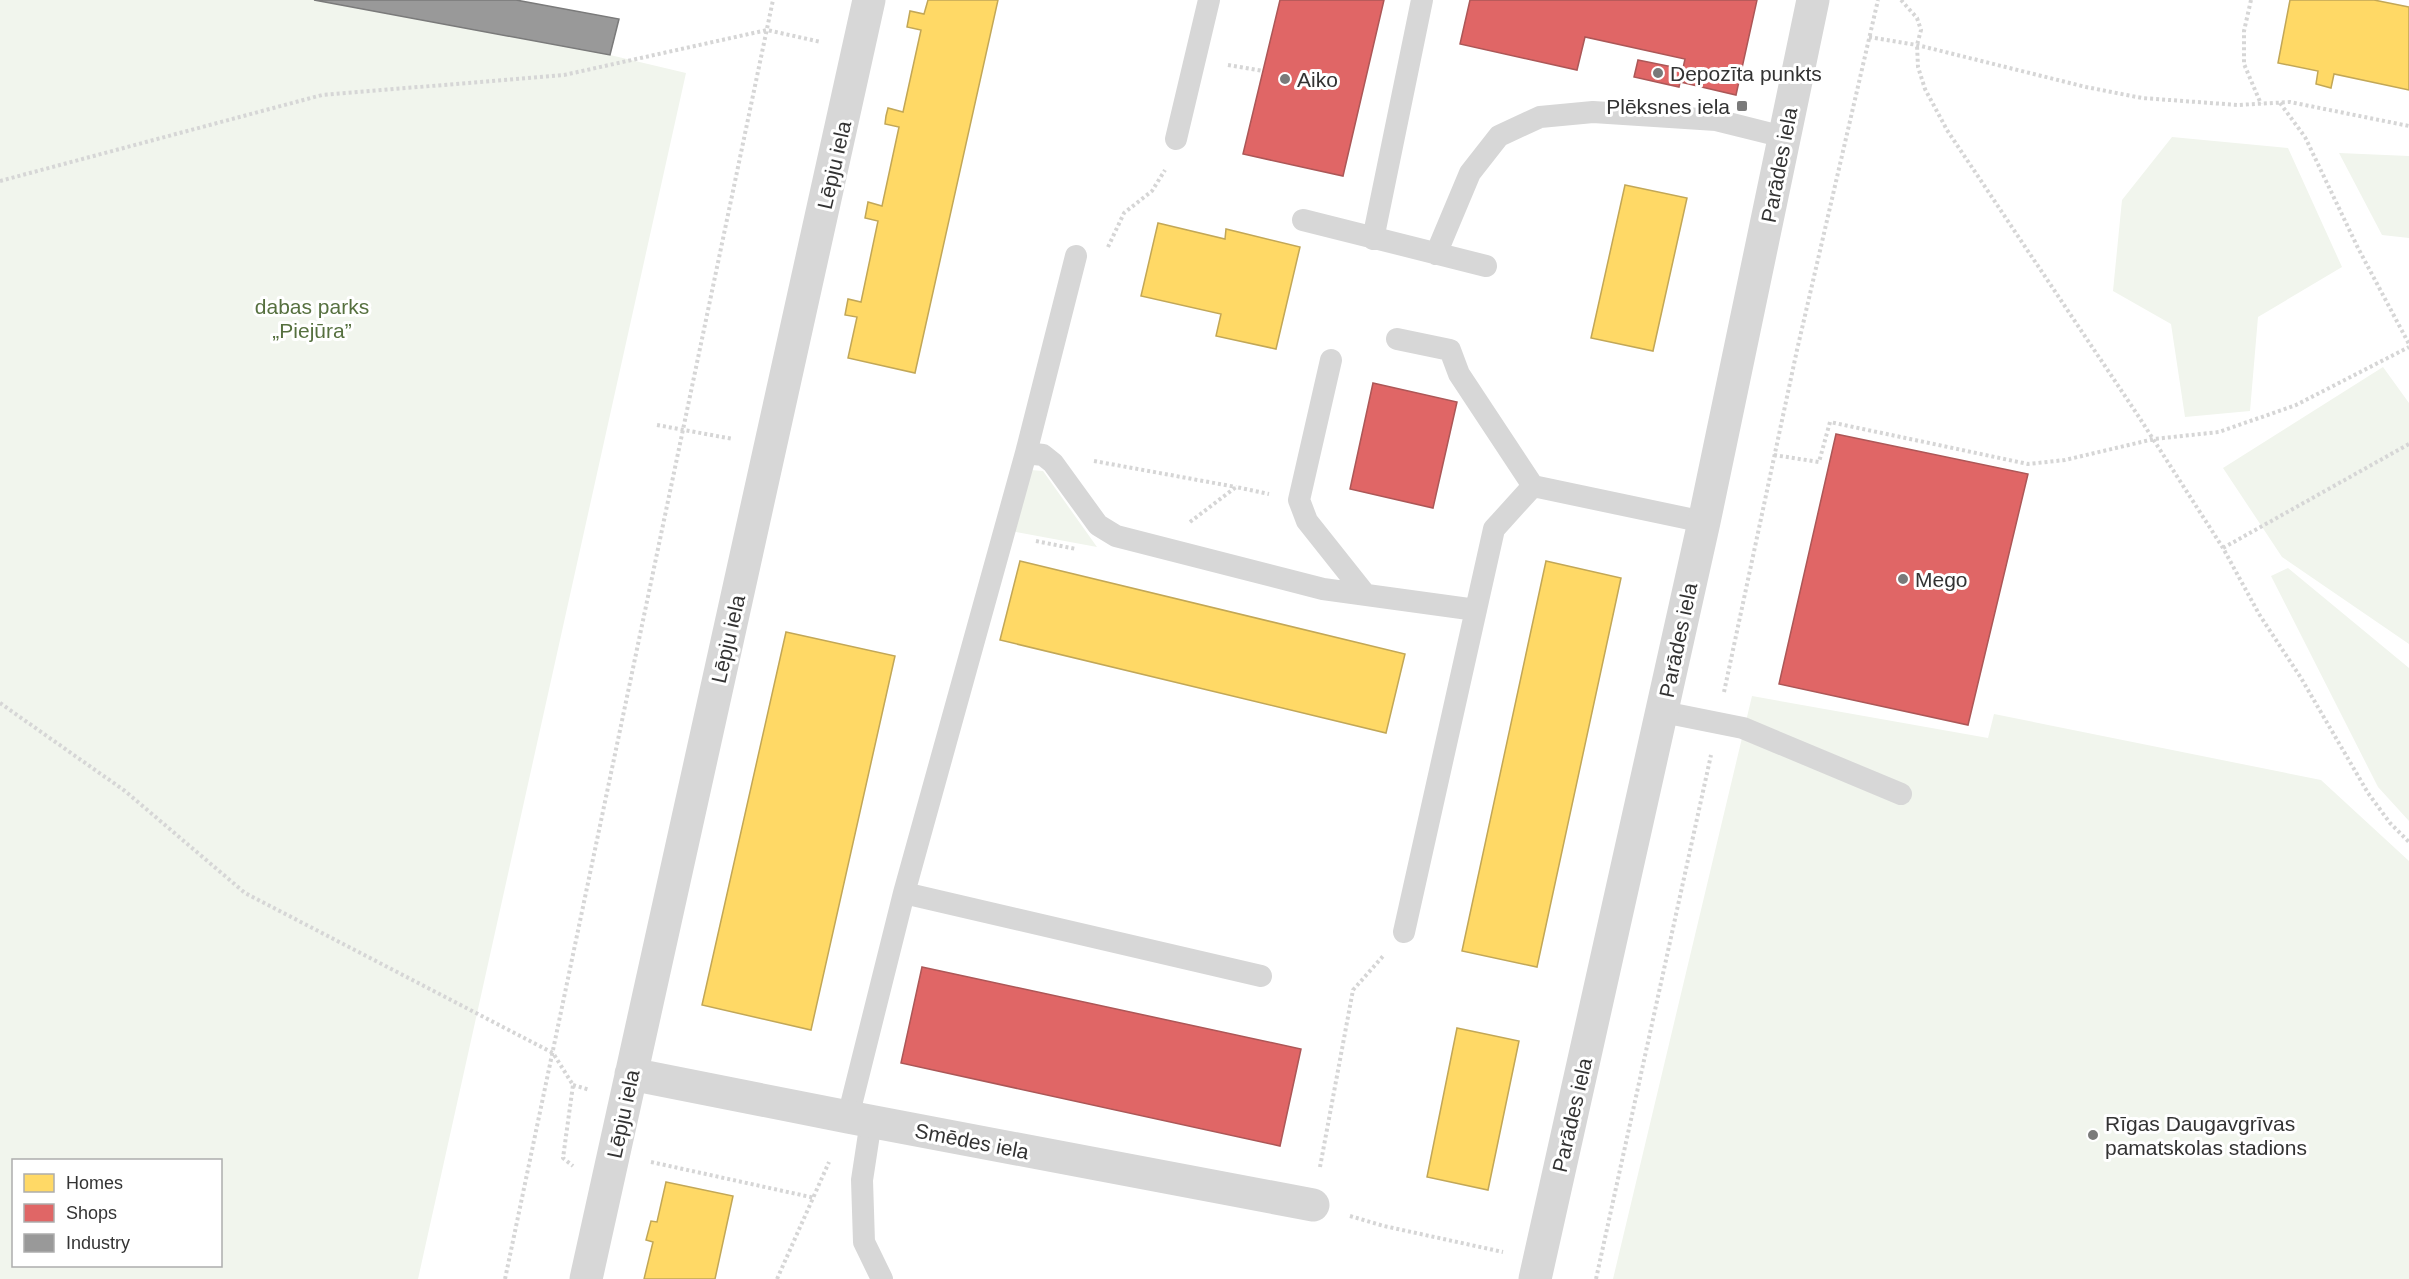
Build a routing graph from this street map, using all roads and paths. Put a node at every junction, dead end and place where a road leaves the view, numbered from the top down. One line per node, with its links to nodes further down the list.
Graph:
1 (773, 0): 9 (path)
2 (869, 0): 12 (street, Lēpju iela)
3 (1209, 0): 17 (lane)
4 (1422, 0): 20 (lane)
5 (1814, 0): 16 (street, Parādes iela)
6 (1878, 0): 10 (path)
7 (1901, 0): 11 (path)
8 (2251, 0): 14 (path)
9 (767, 30): 12 (path); 18 (path); 28 (path)
10 (1869, 37): 11 (path); 33 (path)
11 (1917, 45): 14 (path); 30 (path)
12 (860, 50): 52 (street, Lēpju iela)
13 (2280, 102): 14 (path); 15 (path); 25 (path)
14 (2261, 104)
15 (2409, 126)
16 (1784, 137): 21 (lane); 38 (street, Parādes iela)
17 (1176, 139): 22 (path)
18 (0, 181)
19 (1303, 220): 20 (lane)
20 (1373, 239): 21 (lane)
21 (1436, 254): 23 (lane)
22 (1076, 256): 32 (lane)
23 (1486, 266)
24 (1397, 339): 35 (lane)
25 (2409, 346): 30 (path)
26 (1331, 360): 37 (lane)
27 (657, 425): 28 (path)
28 (684, 429): 29 (path); 51 (path)
29 (721, 437)
30 (2154, 439): 33 (path); 40 (path)
31 (2409, 444): 40 (path)
32 (1026, 453): 34 (lane); 48 (lane)
33 (1774, 455): 45 (path)
34 (1053, 464): 36 (path); 39 (lane)
35 (1533, 486): 38 (lane); 42 (lane)
36 (1236, 487): 37 (path); 39 (path)
37 (1299, 500): 41 (lane)
38 (1704, 522): 44 (street, Parādes iela)
39 (1157, 547): 41 (lane)
40 (2223, 548): 47 (path)
41 (1365, 594): 42 (lane)
42 (1476, 610): 49 (lane)
43 (0, 703): 51 (path)
44 (1663, 712): 45 (lane); 58 (street, Parādes iela)
45 (1718, 723): 46 (lane); 63 (path)
46 (1901, 794)
47 (2409, 842)
48 (903, 893): 50 (lane); 54 (lane)
49 (1404, 932): 57 (path)
50 (1261, 976)
51 (553, 1053): 53 (path); 59 (path)
52 (631, 1074): 54 (street, Smēdes iela); 55 (street, Lēpju iela)
53 (573, 1085)
54 (859, 1119): 56 (path); 57 (street, Smēdes iela); 62 (lane)
55 (614, 1154): 56 (path); 60 (street, Lēpju iela)
56 (815, 1198): 61 (path)
57 (1313, 1205): 58 (path)
58 (1537, 1270)
59 (504, 1279)
60 (586, 1279)
61 (777, 1279)
62 (882, 1279)
63 (1596, 1279)

